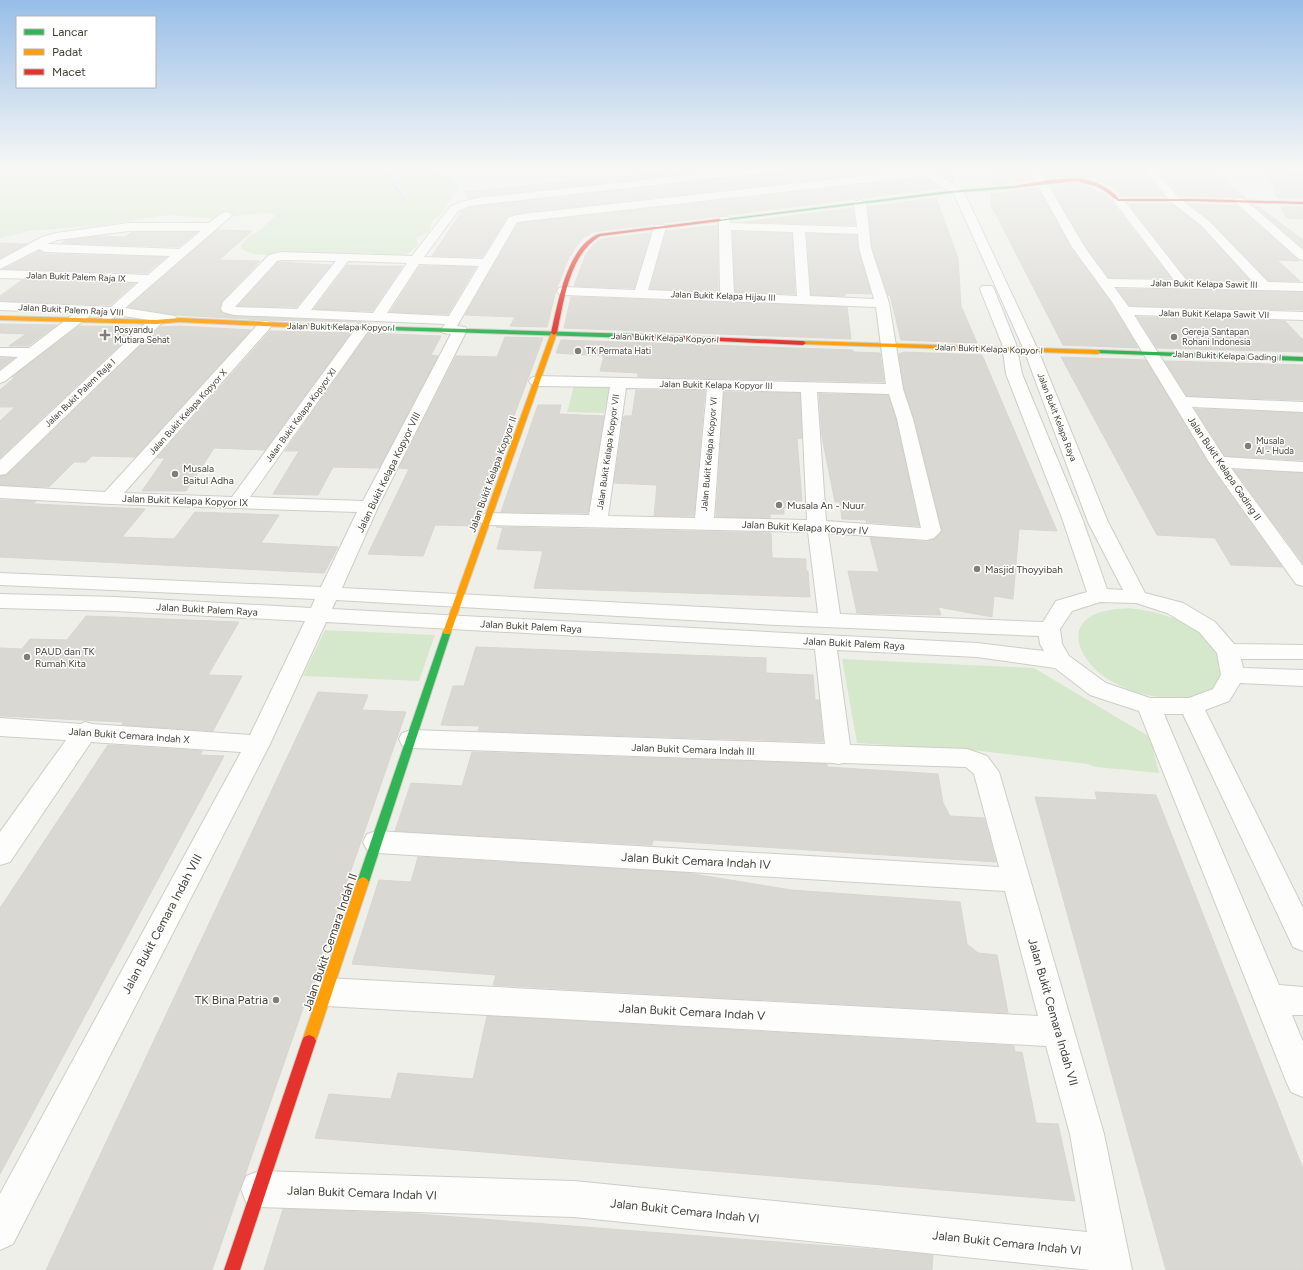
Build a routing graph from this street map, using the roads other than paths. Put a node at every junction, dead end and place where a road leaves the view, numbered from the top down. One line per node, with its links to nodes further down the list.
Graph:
1 (127, 227): 18 (street)
2 (151, 227): 15 (street)
3 (440, 227): 22 (street)
4 (508, 227): 23 (street, Jalan Bukit Kelapa Kopyor VIII)
5 (658, 227): 32 (street, Jalan Bukit Kelapa Kopyor II)
6 (660, 227): 33 (street)
7 (725, 227): 34 (street)
8 (778, 227): 16 (street)
9 (863, 227): 17 (street, Jalan Bukit Kelapa Kopyor IV)
10 (968, 227): 55 (street, Jalan Bukit Kelapa Raya)
11 (1067, 227): 28 (street, Jalan Bukit Kelapa Gading II)
12 (1139, 227): 29 (street)
13 (1209, 227): 30 (street)
14 (1270, 227): 20 (street)
15 (212, 228): 19 (street)
16 (799, 229): 17 (street); 35 (street)
17 (863, 231): 36 (street, Jalan Bukit Kelapa Kopyor IV)
18 (30, 248): 19 (street); 24 (street)
19 (183, 253): 26 (street)
20 (1303, 256)
21 (345, 257): 22 (street); 41 (street); 41 (street)
22 (416, 259): 23 (street); 42 (street)
23 (488, 263): 50 (street, Jalan Bukit Kelapa Kopyor VIII)
24 (0, 265)
25 (0, 274): 26 (street, Jalan Bukit Palem Raja IX)
26 (153, 279): 39 (street)
27 (984, 280): 54 (street)
28 (1105, 283): 29 (street, Jalan Bukit Kelapa Sawit III); 40 (street, Jalan Bukit Kelapa Gading II)
29 (1183, 284): 30 (street, Jalan Bukit Kelapa Sawit III)
30 (1264, 286): 31 (street, Jalan Bukit Kelapa Sawit III)
31 (1303, 287)
32 (564, 292): 33 (street, Jalan Bukit Kelapa Hijau III); 52 (street, Jalan Bukit Kelapa Kopyor II)
33 (641, 293): 34 (street, Jalan Bukit Kelapa Hijau III)
34 (727, 297): 35 (street, Jalan Bukit Kelapa Hijau III)
35 (804, 300): 36 (street, Jalan Bukit Kelapa Hijau III)
36 (882, 303): 53 (street, Jalan Bukit Kelapa Kopyor IV)
37 (0, 306): 38 (street, Jalan Bukit Palem Raja VIII)
38 (90, 309): 39 (street, Jalan Bukit Palem Raja VIII); 45 (street)
39 (115, 311): 46 (street, Jalan Bukit Palem Raja VIII); 47 (street)
40 (1124, 311): 43 (street, Jalan Bukit Kelapa Sawit VII); 58 (street, Jalan Bukit Kelapa Gading II)
41 (301, 313): 42 (street)
42 (378, 316): 50 (street)
43 (1303, 316)
44 (0, 318): 45 (street, Jalan Bukit Palem Raja VIII)
45 (75, 319): 47 (street, Jalan Bukit Palem Raja VIII); 57 (street)
46 (158, 319): 47 (street, Jalan Bukit Palem Raja VIII); 48 (street, Jalan Bukit Palem Raja VIII); 70 (street, Jalan Bukit Palem Raja I)
47 (102, 320)
48 (179, 320): 49 (street, Jalan Bukit Kelapa Kopyor I)
49 (265, 325): 51 (street, Jalan Bukit Kelapa Kopyor I); 72 (street, Jalan Bukit Kelapa Kopyor X)
50 (454, 326): 51 (street, Jalan Bukit Kelapa Kopyor I); 52 (street, Jalan Bukit Kelapa Kopyor I); 74 (street, Jalan Bukit Kelapa Kopyor VIII)
51 (364, 327): 73 (street, Jalan Bukit Kelapa Kopyor XI)
52 (554, 333): 53 (street, Jalan Bukit Kelapa Kopyor I); 61 (street, Jalan Bukit Kelapa Kopyor II)
53 (890, 346): 54 (street, Jalan Bukit Kelapa Kopyor I); 65 (street, Jalan Bukit Kelapa Kopyor IV)
54 (1010, 350): 55 (street, Jalan Bukit Kelapa Kopyor I); 81 (street)
55 (1031, 350): 58 (street, Jalan Bukit Kelapa Kopyor I); 82 (street, Jalan Bukit Kelapa Raya)
56 (0, 352): 57 (street)
57 (32, 353): 60 (street)
58 (1151, 354): 59 (street, Jalan Bukit Kelapa Gading I); 66 (street, Jalan Bukit Kelapa Gading II)
59 (1303, 359)
60 (0, 378)
61 (537, 381): 62 (street, Jalan Bukit Kelapa Kopyor III); 75 (street, Jalan Bukit Kelapa Kopyor II)
62 (619, 383): 63 (street, Jalan Bukit Kelapa Kopyor III); 76 (street, Jalan Bukit Kelapa Kopyor VII)
63 (715, 385): 64 (street, Jalan Bukit Kelapa Kopyor III); 77 (street, Jalan Bukit Kelapa Kopyor VI)
64 (809, 387): 65 (street, Jalan Bukit Kelapa Kopyor III); 78 (street)
65 (895, 390): 78 (street, Jalan Bukit Kelapa Kopyor IV)
66 (1180, 402): 67 (street); 68 (street, Jalan Bukit Kelapa Gading II)
67 (1303, 407)
68 (1218, 462): 69 (street); 80 (street, Jalan Bukit Kelapa Gading II)
69 (1303, 467)
70 (0, 470)
71 (0, 492): 72 (street, Jalan Bukit Kelapa Kopyor IX)
72 (110, 498): 73 (street, Jalan Bukit Kelapa Kopyor IX)
73 (238, 502): 74 (street, Jalan Bukit Kelapa Kopyor IX)
74 (369, 506): 85 (street, Jalan Bukit Kelapa Kopyor VIII)
75 (488, 519): 76 (street, Jalan Bukit Kelapa Kopyor IV); 83 (street, Jalan Bukit Kelapa Kopyor II)
76 (598, 521): 77 (street, Jalan Bukit Kelapa Kopyor IV)
77 (704, 523): 78 (street, Jalan Bukit Kelapa Kopyor IV)
78 (817, 526): 89 (street)
79 (0, 579): 85 (street, Jalan Bukit Palem Raya)
80 (1303, 580)
81 (1099, 595): 82 (street); 88 (street)
82 (1137, 597): 91 (street)
83 (459, 600): 85 (street, Jalan Bukit Palem Raya); 86 (street, Jalan Bukit Palem Raya); 87 (street, Jalan Bukit Kelapa Kopyor II)
84 (0, 601): 85 (street, Jalan Bukit Palem Raya)
85 (323, 604): 87 (street, Jalan Bukit Palem Raya); 101 (street, Jalan Bukit Cemara Indah VIII)
86 (655, 611): 89 (street, Jalan Bukit Palem Raya); 90 (street)
87 (451, 622): 90 (street, Jalan Bukit Palem Raya); 100 (street, Jalan Bukit Cemara Indah II)
88 (1049, 629): 89 (street, Jalan Bukit Palem Raya); 93 (street)
89 (828, 631): 90 (street, Jalan Bukit Palem Raya); 93 (street, Jalan Bukit Palem Raya); 102 (street)
90 (650, 632)
91 (1228, 651): 92 (street); 94 (street)
92 (1303, 652)
93 (1061, 661): 96 (street)
94 (1233, 675): 95 (street); 97 (street)
95 (1303, 678)
96 (1149, 706): 97 (street); 109 (street)
97 (1191, 706): 107 (street)
98 (0, 727): 99 (street, Jalan Bukit Cemara Indah X)
99 (85, 731): 101 (street, Jalan Bukit Cemara Indah X); 105 (street)
100 (411, 739): 102 (street, Jalan Bukit Cemara Indah III); 104 (street, Jalan Bukit Cemara Indah II)
101 (258, 744): 114 (street, Jalan Bukit Cemara Indah VIII)
102 (839, 755): 103 (street, Jalan Bukit Cemara Indah III)
103 (975, 760): 106 (street, Jalan Bukit Cemara Indah VII)
104 (377, 842): 106 (street, Jalan Bukit Cemara Indah IV); 108 (street, Jalan Bukit Cemara Indah II)
105 (0, 854)
106 (1016, 880): 111 (street, Jalan Bukit Cemara Indah VII)
107 (1303, 938)
108 (326, 992): 111 (street, Jalan Bukit Cemara Indah V); 113 (street, Jalan Bukit Cemara Indah II)
109 (1270, 999): 110 (street); 112 (street)
110 (1303, 1001)
111 (1058, 1032): 115 (street, Jalan Bukit Cemara Indah VII)
112 (1303, 1081)
113 (259, 1189): 115 (street, Jalan Bukit Cemara Indah VI); 116 (street, Jalan Bukit Cemara Indah II)
114 (0, 1231)
115 (1111, 1262)
116 (232, 1270)

